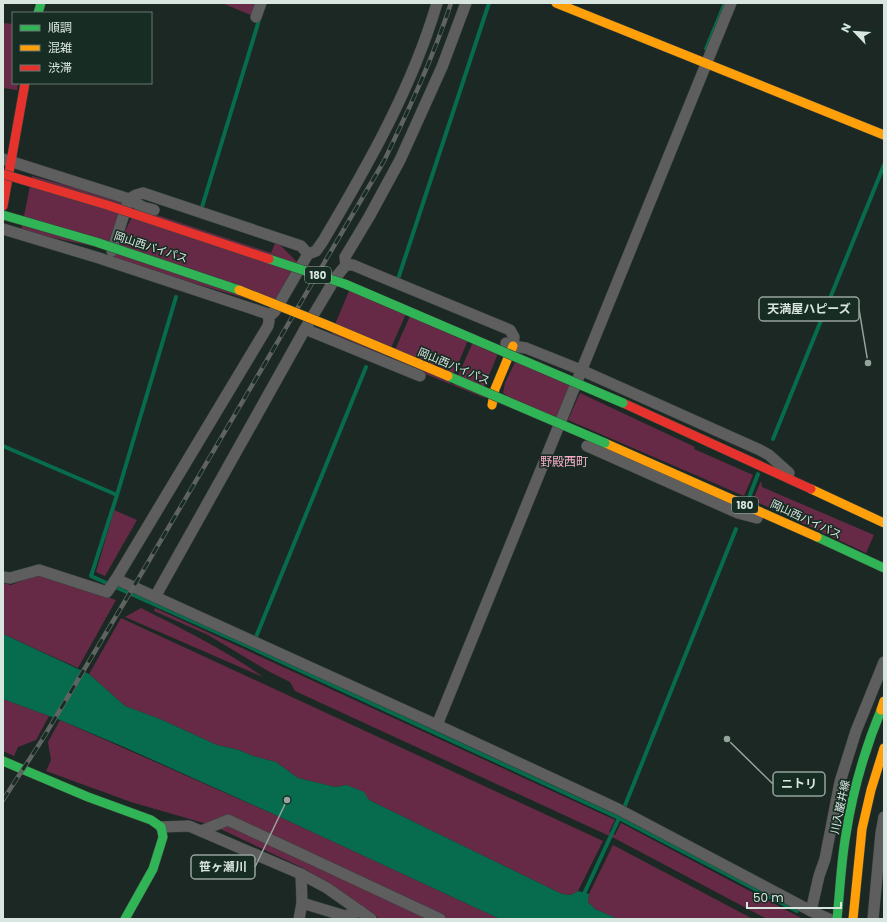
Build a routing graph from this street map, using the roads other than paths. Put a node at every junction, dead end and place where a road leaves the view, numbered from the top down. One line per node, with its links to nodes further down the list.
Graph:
1 (261, 3): 7 (street)
2 (437, 3): 18 (street)
3 (466, 3): 20 (street)
4 (556, 3): 6 (main road)
5 (731, 3): 8 (street)
6 (568, 5): 8 (main road)
7 (256, 17)
8 (706, 62): 10 (main road); 25 (street)
9 (25, 84): 11 (main road)
10 (884, 135)
11 (7, 160): 13 (street); 14 (main road)
12 (3, 174): 28 (main road, 180, bridge)
13 (129, 199): 17 (street); 18 (street); 19 (street)
14 (3, 206)
15 (3, 216): 32 (main road, 岡山西バイパス / 180, bridge)
16 (3, 229): 19 (street)
17 (272, 251)
18 (308, 254): 22 (street)
19 (99, 258): 22 (street)
20 (346, 265): 23 (street); 24 (street)
21 (375, 288): 24 (street)
22 (268, 314): 35 (street)
23 (305, 329): 26 (street); 36 (street)
24 (513, 346): 25 (street); 26 (main road)
25 (581, 370): 27 (street); 28 (street)
26 (492, 405): 27 (street)
27 (557, 432): 32 (street); 39 (street)
28 (804, 487): 30 (main road, 180)
29 (856, 500): 30 (main road)
30 (839, 502): 31 (main road, 180)
31 (884, 523)
32 (793, 526): 33 (main road, 岡山西バイパス / 180)
33 (882, 572)
34 (3, 577): 35 (street)
35 (113, 583): 36 (street)
36 (155, 597): 39 (street)
37 (884, 662): 48 (street)
38 (883, 704): 54 (main road, 川入巌井線)
39 (437, 725): 48 (street)
40 (884, 748): 55 (main road)
41 (3, 761): 43 (main road)
42 (884, 817): 56 (street)
43 (161, 827): 44 (street); 49 (main road)
44 (201, 830): 45 (street); 52 (street)
45 (301, 874): 46 (street); 47 (street)
46 (302, 903): 47 (street); 50 (street)
47 (360, 911): 51 (street)
48 (811, 911): 53 (street)
49 (125, 919)
50 (299, 919)
51 (371, 919)
52 (440, 919)
53 (829, 919)
54 (837, 919)
55 (852, 919)
56 (873, 919)

